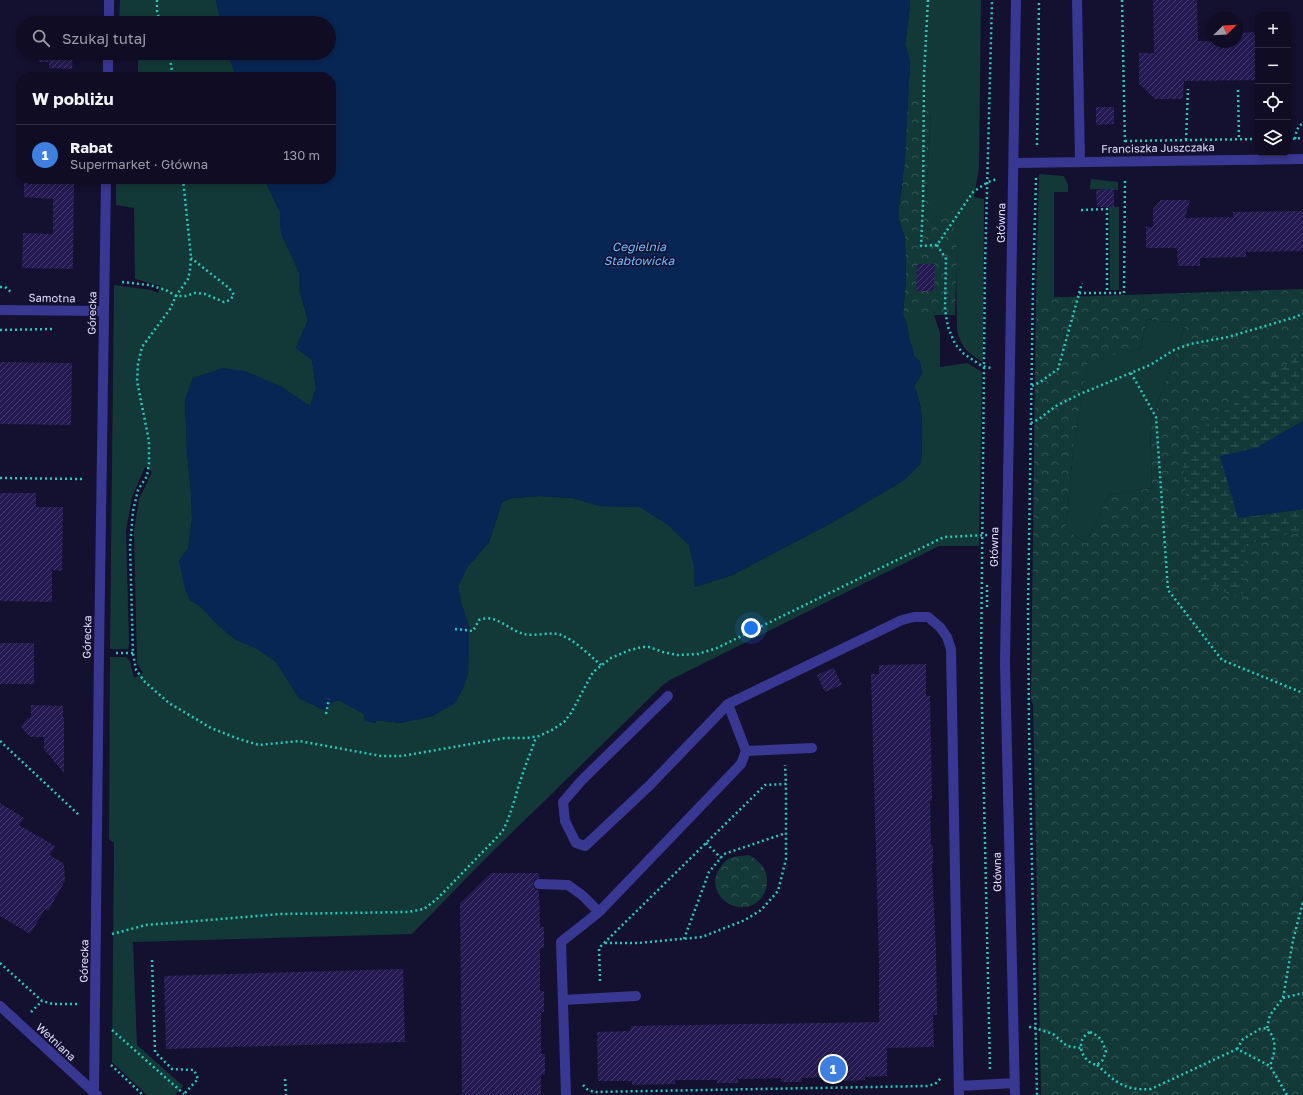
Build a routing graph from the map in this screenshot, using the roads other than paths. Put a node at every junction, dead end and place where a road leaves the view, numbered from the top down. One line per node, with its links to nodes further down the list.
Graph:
1 (109, 0): 4 (street)
2 (1016, 0): 9 (street, Główna)
3 (1077, 0): 8 (street)
4 (109, 16)
5 (108, 60): 6 (street)
6 (108, 72)
7 (1303, 158): 8 (street, Franciszka Juszczaka)
8 (1080, 162): 9 (street, Franciszka Juszczaka)
9 (1014, 163): 22 (street, Główna)
10 (106, 184): 12 (street, Górecka)
11 (0, 310): 12 (street, Samotna)
12 (103, 311): 24 (street, Górecka)
13 (668, 696): 14 (street)
14 (728, 704): 16 (street); 23 (street)
15 (812, 748): 16 (street)
16 (746, 751): 18 (street)
17 (539, 884): 18 (street)
18 (599, 912): 20 (street)
19 (636, 996): 20 (street)
20 (563, 1000): 25 (street)
21 (0, 1006): 24 (street, Wełniana)
22 (1015, 1083): 23 (street); 26 (street, Główna)
23 (959, 1090)
24 (95, 1094)
25 (566, 1095)
26 (1015, 1095)

